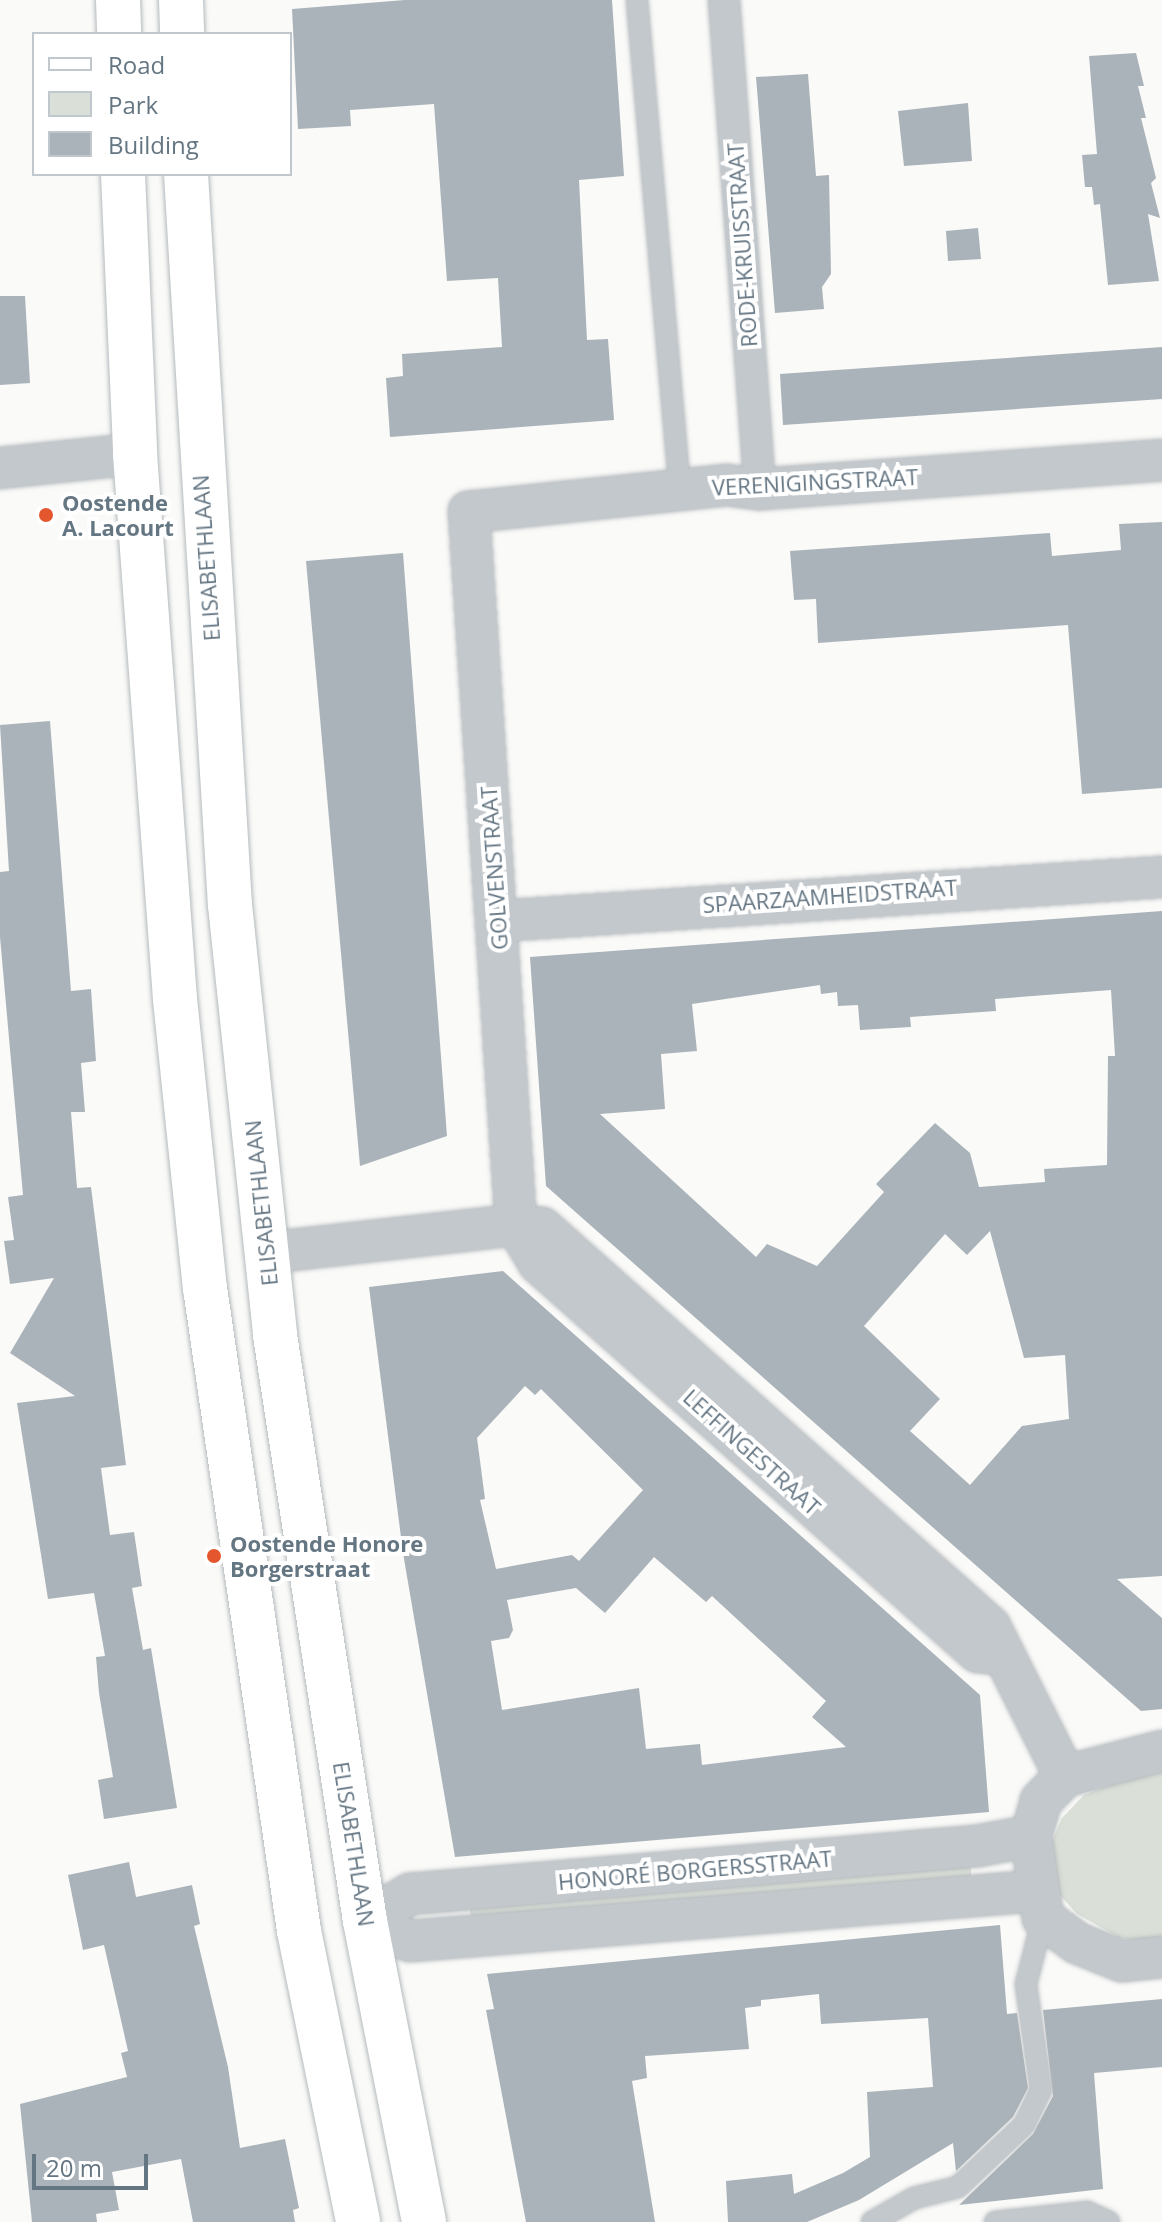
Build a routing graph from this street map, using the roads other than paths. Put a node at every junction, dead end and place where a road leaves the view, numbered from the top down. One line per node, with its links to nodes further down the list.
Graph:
1 (118, 0): 5 (main road)
2 (181, 0): 6 (main road)
3 (637, 0): 13 (lane)
4 (724, 0): 14 (street, RODE-KRUISSTRAAT)
5 (119, 32)
6 (182, 32)
7 (123, 176): 10 (main road)
8 (186, 176): 9 (main road, ELISABETHLAAN)
9 (198, 451): 10 (main road); 19 (main road, ELISABETHLAAN)
10 (135, 454): 12 (street); 25 (main road)
11 (1162, 460): 14 (street, VERENIGINGSTRAAT)
12 (0, 468)
13 (680, 489): 14 (street, VERENIGINGSTRAAT); 15 (street, VERENIGINGSTRAAT)
14 (760, 489)
15 (469, 512): 17 (street, GOLVENSTRAAT)
16 (1162, 877): 17 (street, SPAARZAAMHEIDSTRAAT)
17 (498, 921): 18 (street, GOLVENSTRAAT)
18 (516, 1225): 19 (street, LEFFINGESTRAAT); 21 (street, LEFFINGESTRAAT)
19 (266, 1253): 24 (main road, ELISABETHLAAN)
20 (1162, 1751): 21 (street)
21 (1065, 1776): 22 (street)
22 (1031, 1836): 23 (street); 24 (street, HONORÉ BORGERSSTRAAT)
23 (1039, 1904): 24 (street); 26 (street); 29 (lane)
24 (365, 1921): 25 (main road, HONORÉ BORGERSSTRAAT); 28 (main road, ELISABETHLAAN)
25 (299, 1931): 27 (main road)
26 (1162, 1957)
27 (358, 2222)
28 (424, 2222)
29 (872, 2222)
30 (995, 2222): 31 (lane)
31 (1109, 2222)

